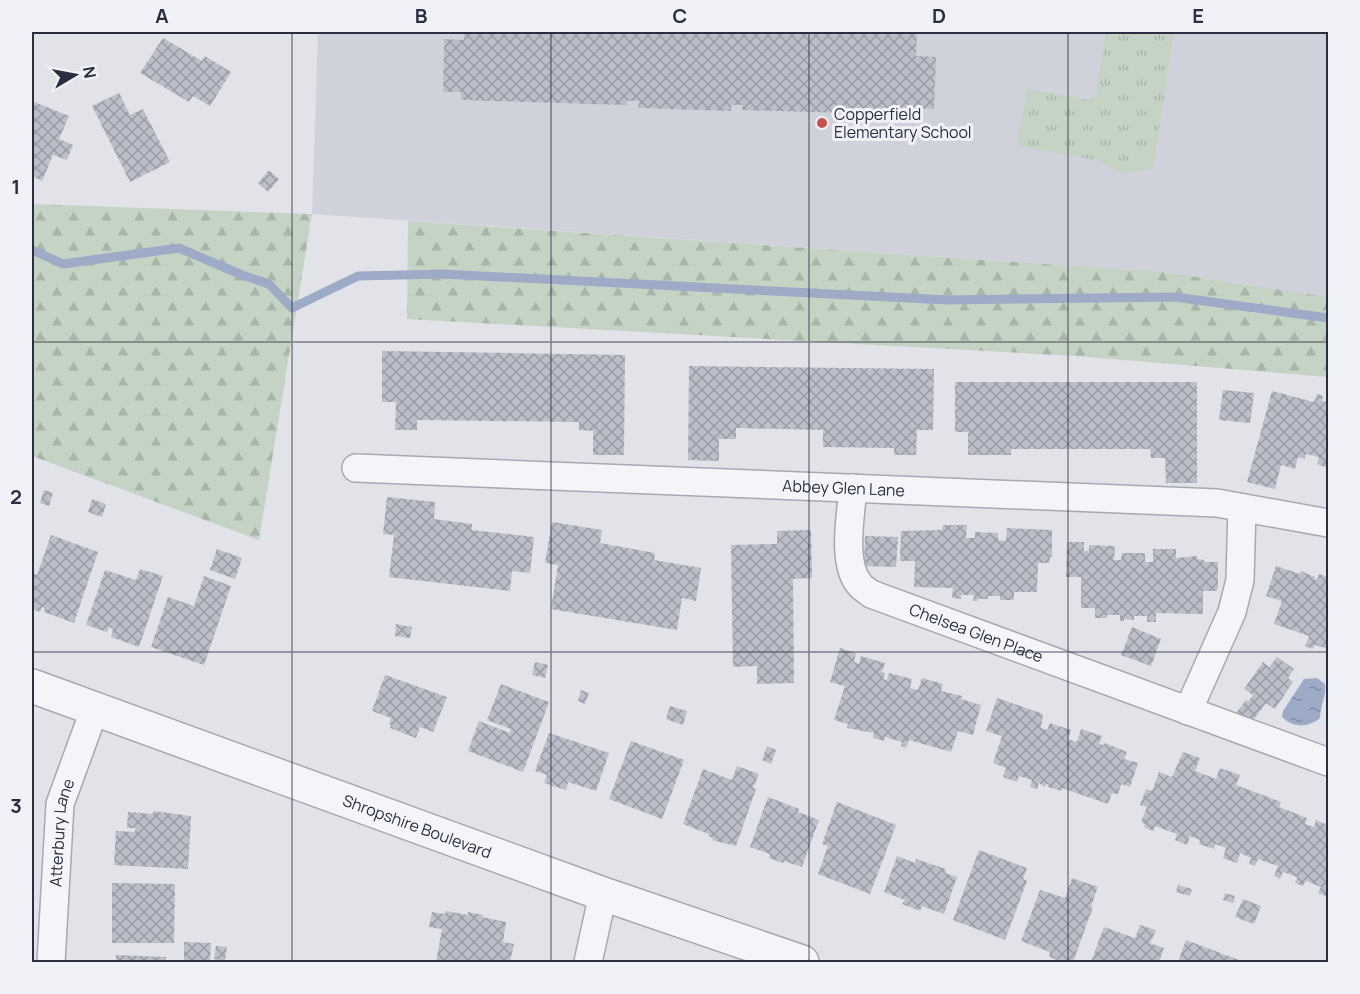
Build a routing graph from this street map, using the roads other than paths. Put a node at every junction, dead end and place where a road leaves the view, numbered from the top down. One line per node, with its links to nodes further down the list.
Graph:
1 (356, 468): 2 (street, Abbey Glen Lane)
2 (853, 488): 3 (street, Abbey Glen Lane); 7 (street, Chelsea Glen Place)
3 (1242, 508): 4 (street, Abbey Glen Lane); 7 (street)
4 (1329, 523)
5 (32, 686): 6 (street, Shropshire Boulevard)
6 (94, 708): 9 (street, Shropshire Boulevard); 10 (street, Atterbury Lane)
7 (1188, 711): 8 (street, Chelsea Glen Place)
8 (1329, 762)
9 (603, 894): 11 (street); 12 (street, Shropshire Boulevard)
10 (51, 963)
11 (588, 963)
12 (802, 963)

